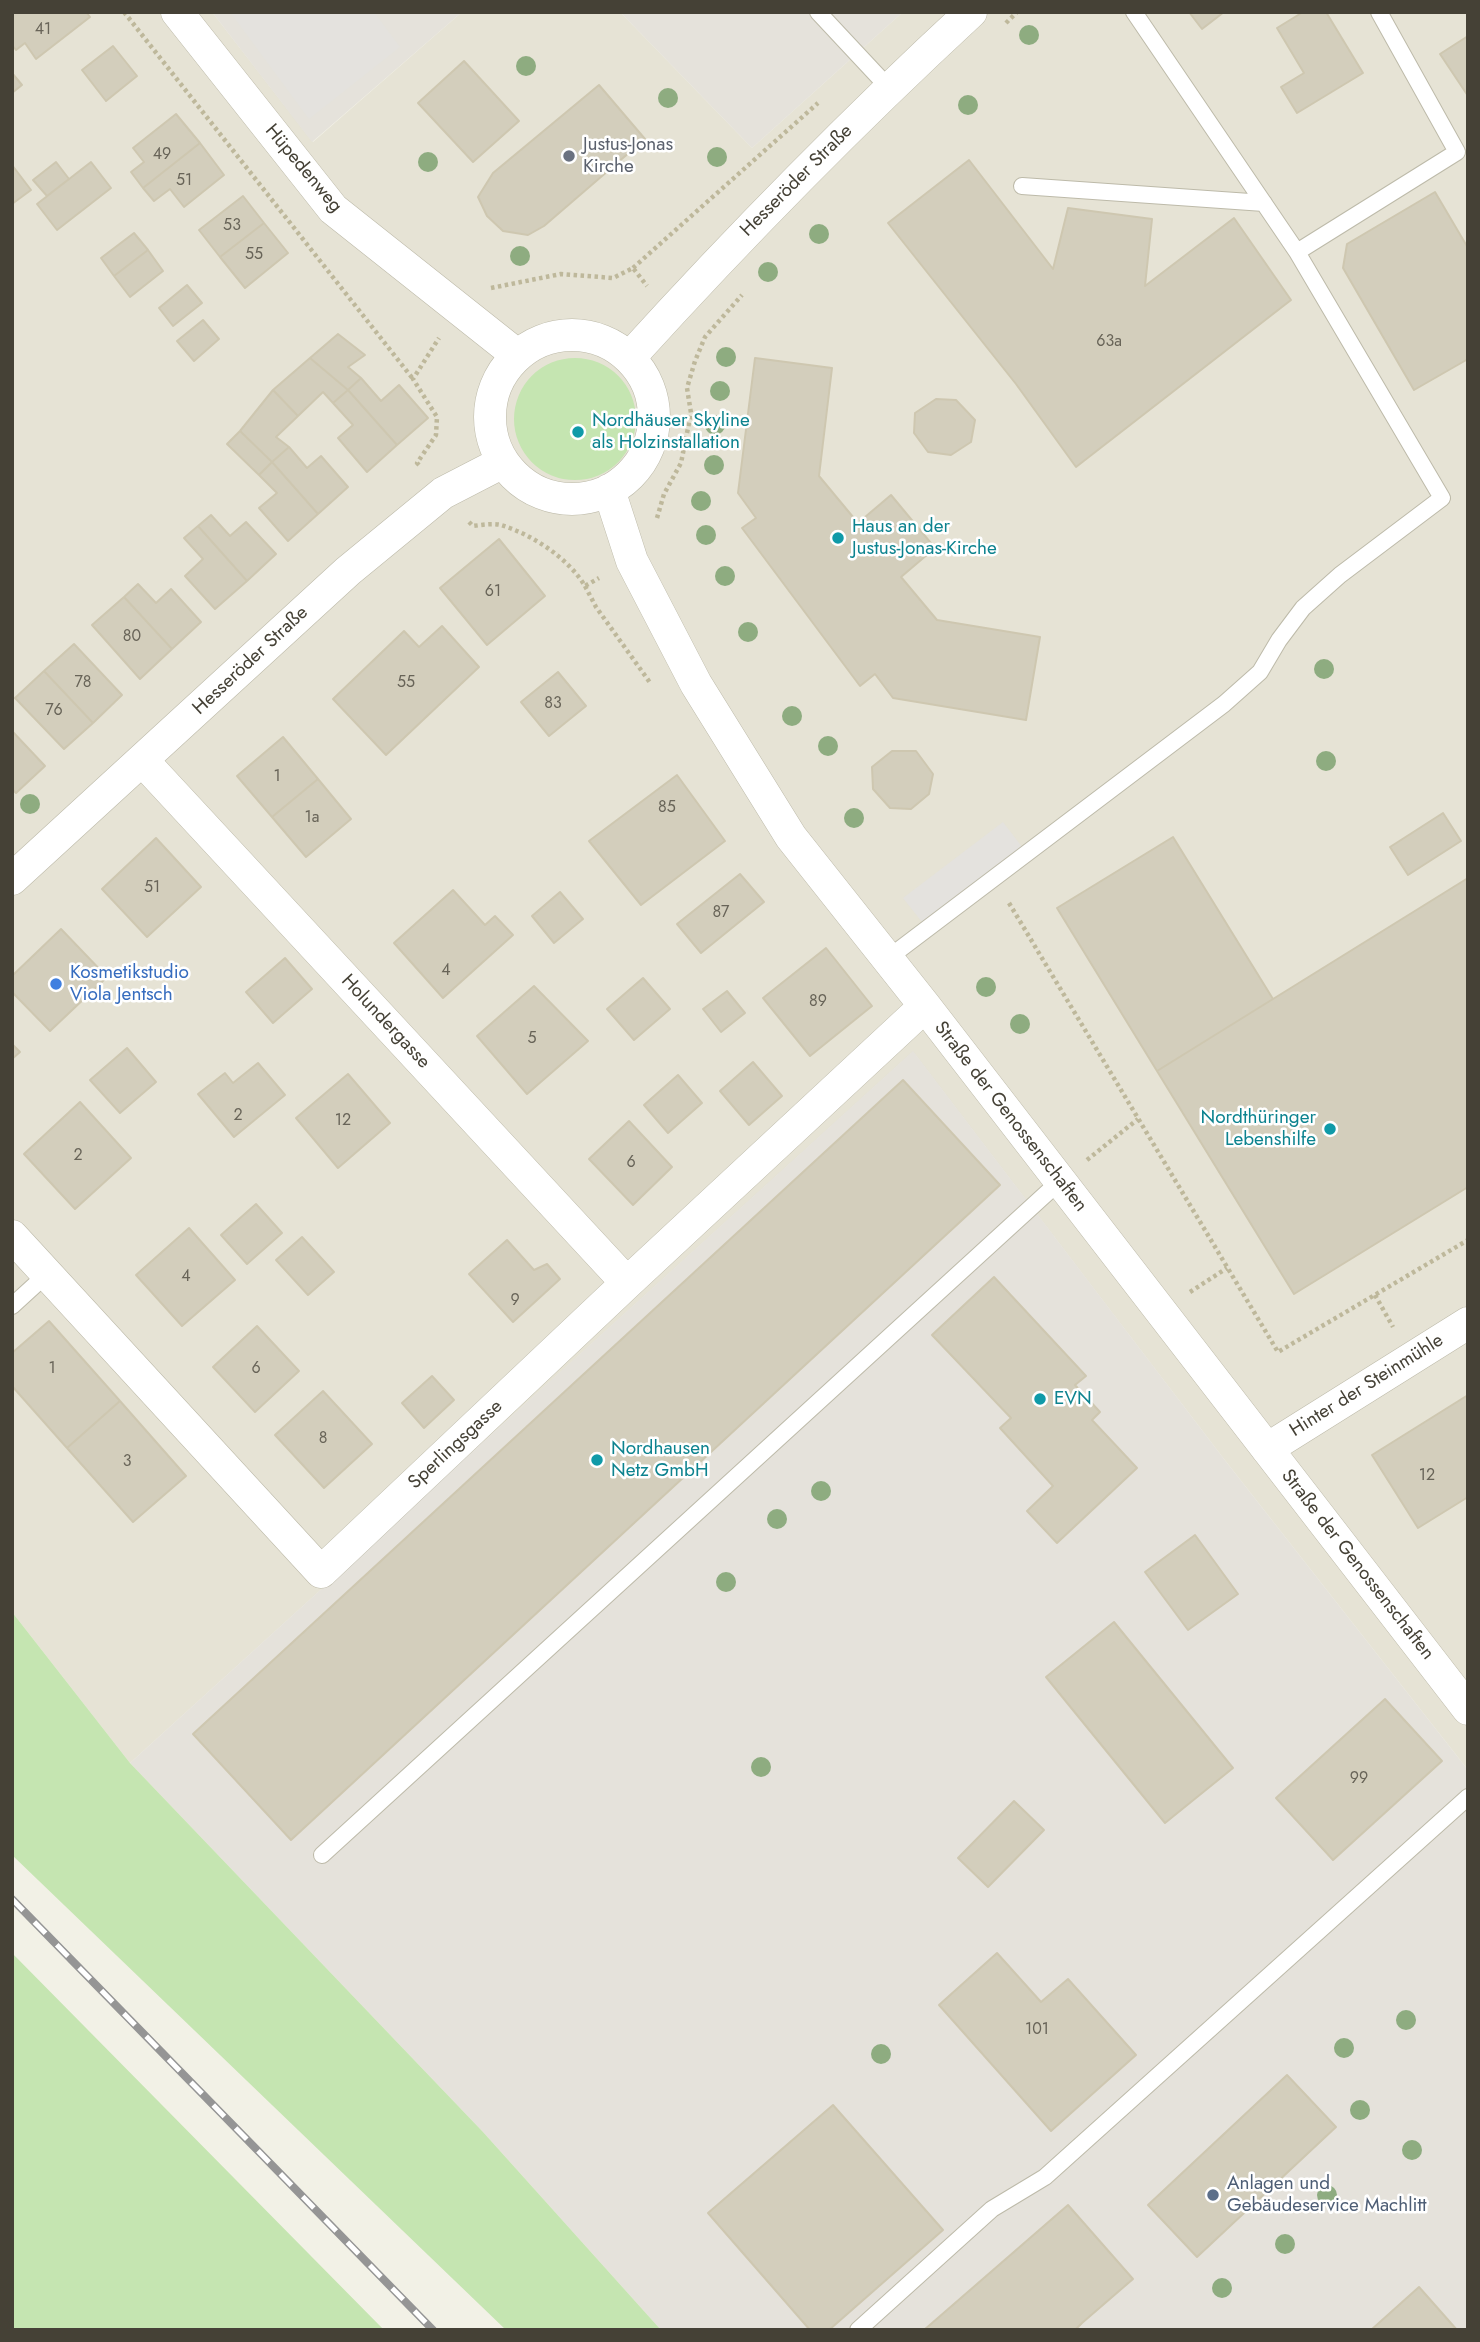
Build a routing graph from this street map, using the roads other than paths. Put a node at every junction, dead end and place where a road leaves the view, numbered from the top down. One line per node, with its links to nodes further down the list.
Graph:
1 (177, 12): 10 (street, Hüpedenweg)
2 (818, 12): 6 (lane)
3 (971, 12): 6 (street, Hesseröder Straße)
4 (1134, 12): 8 (lane)
5 (1379, 12): 9 (lane)
6 (889, 89): 11 (street, Hesseröder Straße)
7 (1022, 186): 8 (lane)
8 (1264, 203): 9 (lane)
9 (1297, 252): 16 (lane)
10 (517, 355): 11 (street); 12 (street)
11 (630, 357): 13 (street)
12 (503, 462): 13 (street); 14 (street, Hesseröder Straße)
13 (609, 490): 16 (street, Straße der Genossenschaften)
14 (143, 761): 15 (street, Hesseröder Straße); 21 (street, Holundergasse)
15 (12, 879)
16 (887, 959): 17 (street, Straße der Genossenschaften)
17 (925, 1006): 18 (street, Straße der Genossenschaften); 21 (street, Sperlingsgasse)
18 (1060, 1181): 24 (street, Straße der Genossenschaften); 27 (lane)
19 (12, 1236): 20 (street, Sperlingsgasse)
20 (47, 1274): 21 (street, Sperlingsgasse); 22 (lane)
21 (627, 1283)
22 (12, 1306)
23 (1468, 1323): 24 (street, Hinter der Steinmühle)
24 (1267, 1449): 25 (street, Straße der Genossenschaften)
25 (1468, 1709)
26 (1468, 1797): 28 (lane)
27 (322, 1855)
28 (858, 2330)

